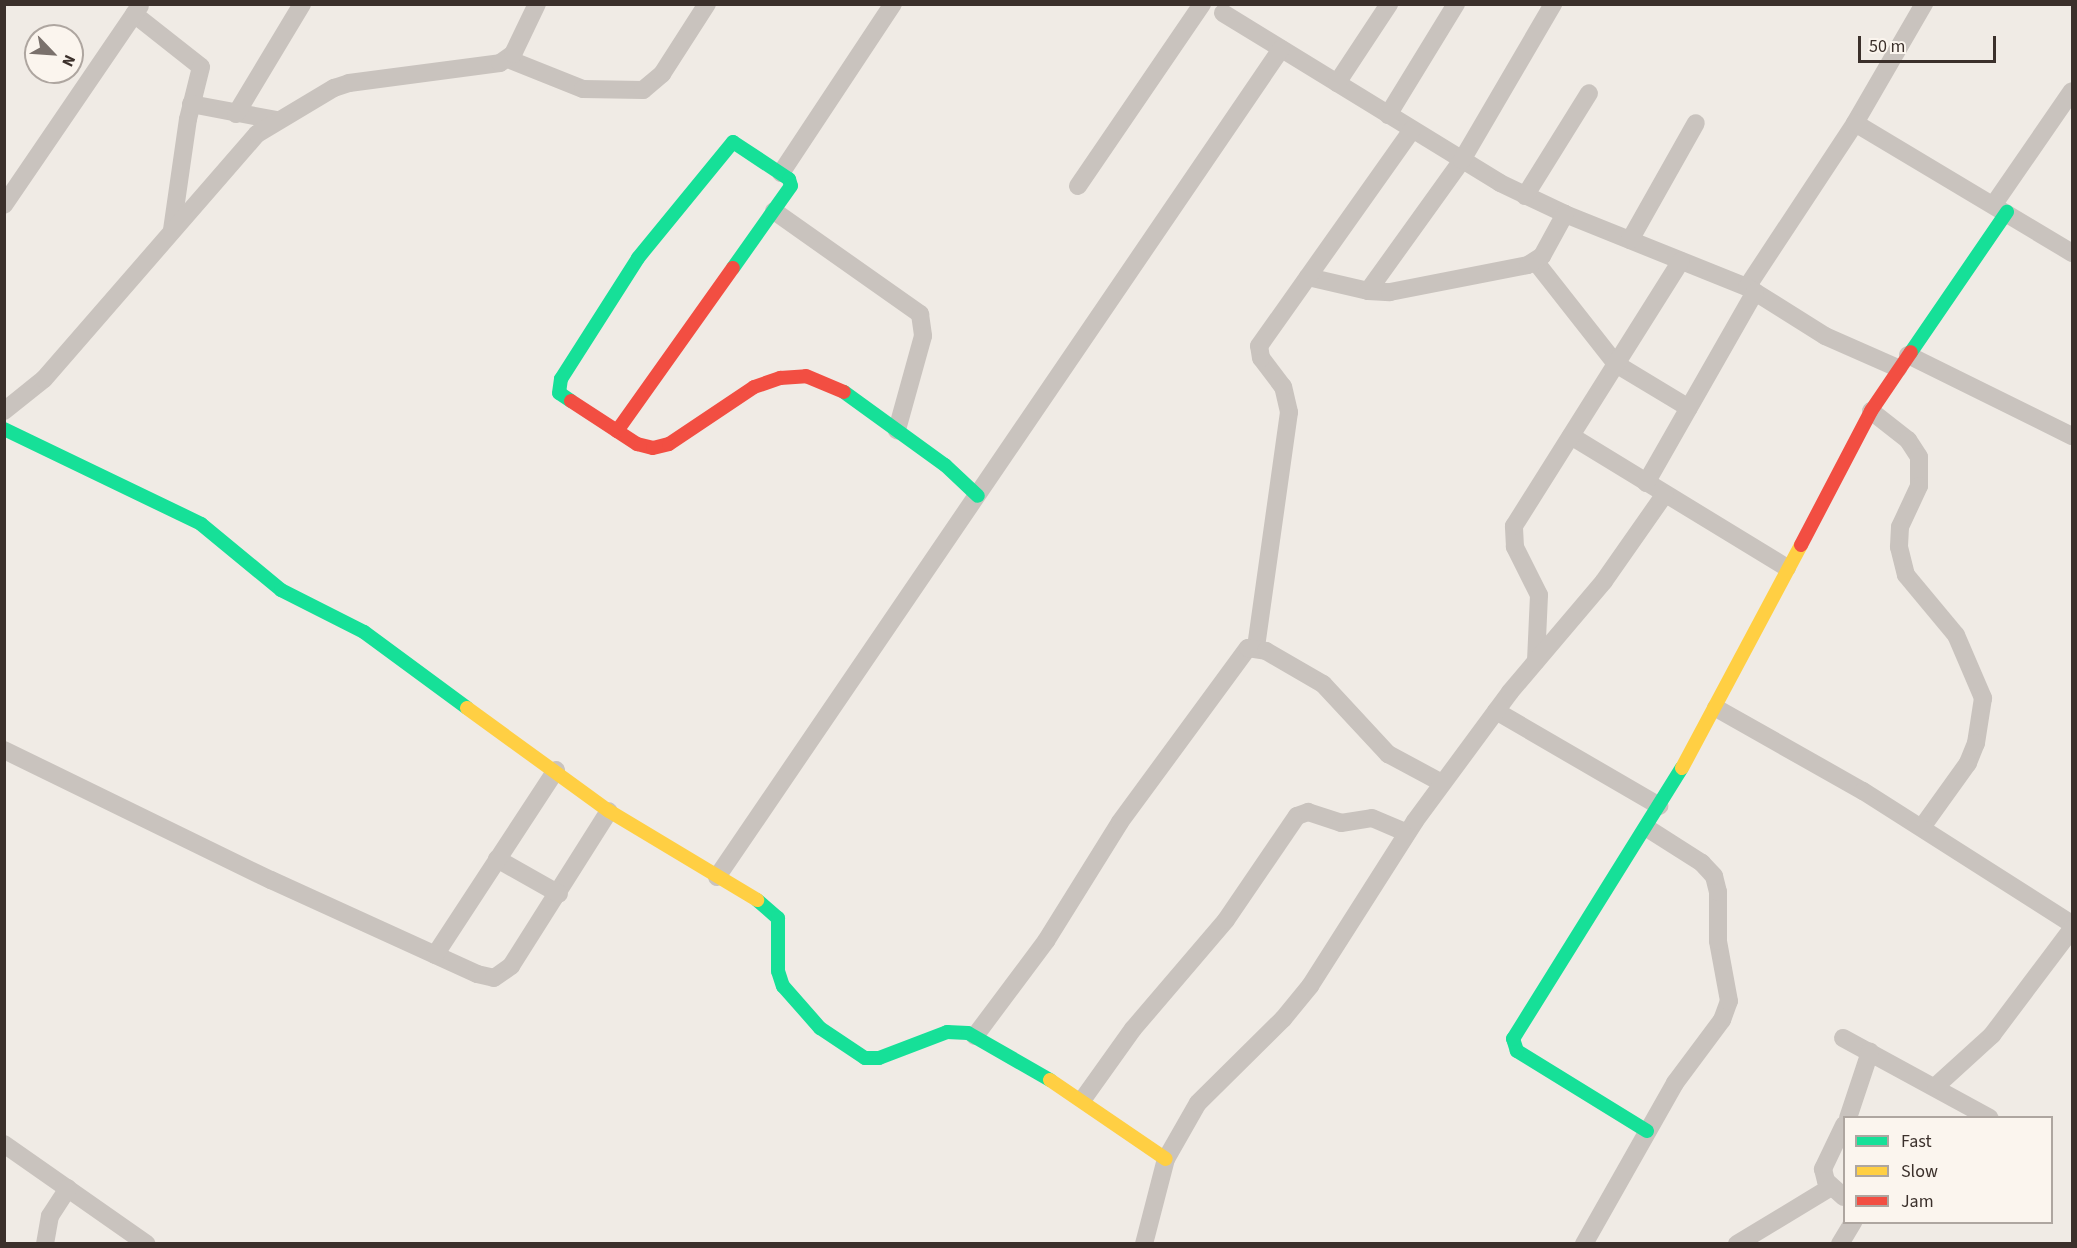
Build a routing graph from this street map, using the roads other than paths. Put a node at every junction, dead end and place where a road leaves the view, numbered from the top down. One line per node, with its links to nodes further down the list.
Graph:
1 (302, 4): 18 (street)
2 (537, 4): 13 (street)
3 (707, 4): 13 (street)
4 (893, 4): 25 (street)
5 (1204, 4): 11 (street); 26 (street)
6 (1389, 4): 14 (street)
7 (1456, 4): 19 (street)
8 (1553, 4): 24 (street)
9 (1924, 4): 22 (street)
10 (138, 9): 17 (street); 28 (street)
11 (1227, 9): 12 (street)
12 (1281, 49): 14 (street); 52 (street)
13 (508, 59): 20 (street)
14 (1337, 83): 19 (street)
15 (2073, 91): 29 (street)
16 (1589, 93): 27 (street)
17 (191, 105): 18 (street); 32 (street)
18 (236, 114): 20 (street)
19 (1388, 115): 23 (street)
20 (276, 120): 32 (street)
21 (1696, 123): 33 (street)
22 (1855, 123): 29 (street); 38 (street)
23 (1412, 130): 24 (street); 37 (street)
24 (1462, 160): 27 (street); 39 (street)
25 (781, 173): 30 (street); 47 (street)
26 (1078, 186)
27 (1525, 196): 31 (street)
28 (4, 205)
29 (2001, 208): 34 (street); 40 (street)
30 (774, 211): 46 (street); 47 (street)
31 (1564, 214): 33 (street); 35 (street)
32 (172, 230): 43 (street)
33 (1630, 240): 36 (street)
34 (2073, 253)
35 (1535, 261): 39 (street); 41 (street)
36 (1681, 261): 38 (street); 41 (street)
37 (1308, 277): 39 (street); 54 (street)
38 (1751, 290): 40 (street); 42 (street)
39 (1368, 291)
40 (1903, 361): 44 (street); 49 (street)
41 (1616, 364): 42 (street); 48 (street)
42 (1689, 408): 50 (street)
43 (4, 411)
44 (1871, 411): 53 (street); 63 (street)
45 (4, 429): 59 (street)
46 (897, 430): 47 (street); 52 (street)
47 (617, 431)
48 (1571, 436): 50 (street); 55 (street)
49 (2073, 436)
50 (1646, 483): 51 (street)
51 (1665, 494): 53 (street); 55 (street)
52 (978, 496): 67 (street)
53 (1787, 568): 56 (street)
54 (1256, 647): 60 (street); 72 (street)
55 (1536, 662): 57 (street)
56 (1716, 708): 61 (street); 63 (street)
57 (1496, 711): 60 (street); 61 (street)
58 (4, 750): 71 (street)
59 (556, 770): 62 (street); 66 (street)
60 (1442, 783): 65 (street)
61 (1659, 806): 64 (street)
62 (609, 811): 67 (street); 68 (street)
63 (1922, 827): 69 (street)
64 (1647, 828): 80 (street); 80 (street)
65 (1407, 833): 76 (street); 82 (street)
66 (497, 859): 68 (street); 71 (street)
67 (717, 877): 72 (street)
68 (559, 894): 71 (street)
69 (2073, 924)
70 (2073, 929): 75 (street)
71 (435, 955)
72 (975, 1036): 76 (street)
73 (1843, 1038): 74 (street)
74 (1870, 1052): 75 (street); 77 (street)
75 (1936, 1086): 78 (street)
76 (1083, 1099): 82 (street)
77 (1849, 1116)
78 (1987, 1116)
79 (1843, 1129): 84 (street)
80 (1647, 1131): 89 (street)
81 (4, 1144): 83 (street)
82 (1166, 1159): 88 (street)
83 (68, 1188): 86 (street); 87 (street)
84 (1838, 1192): 90 (street)
85 (1852, 1224): 91 (street)
86 (45, 1244)
87 (147, 1244)
88 (1144, 1244)
89 (1584, 1244)
90 (1737, 1244)
91 (1840, 1244)

